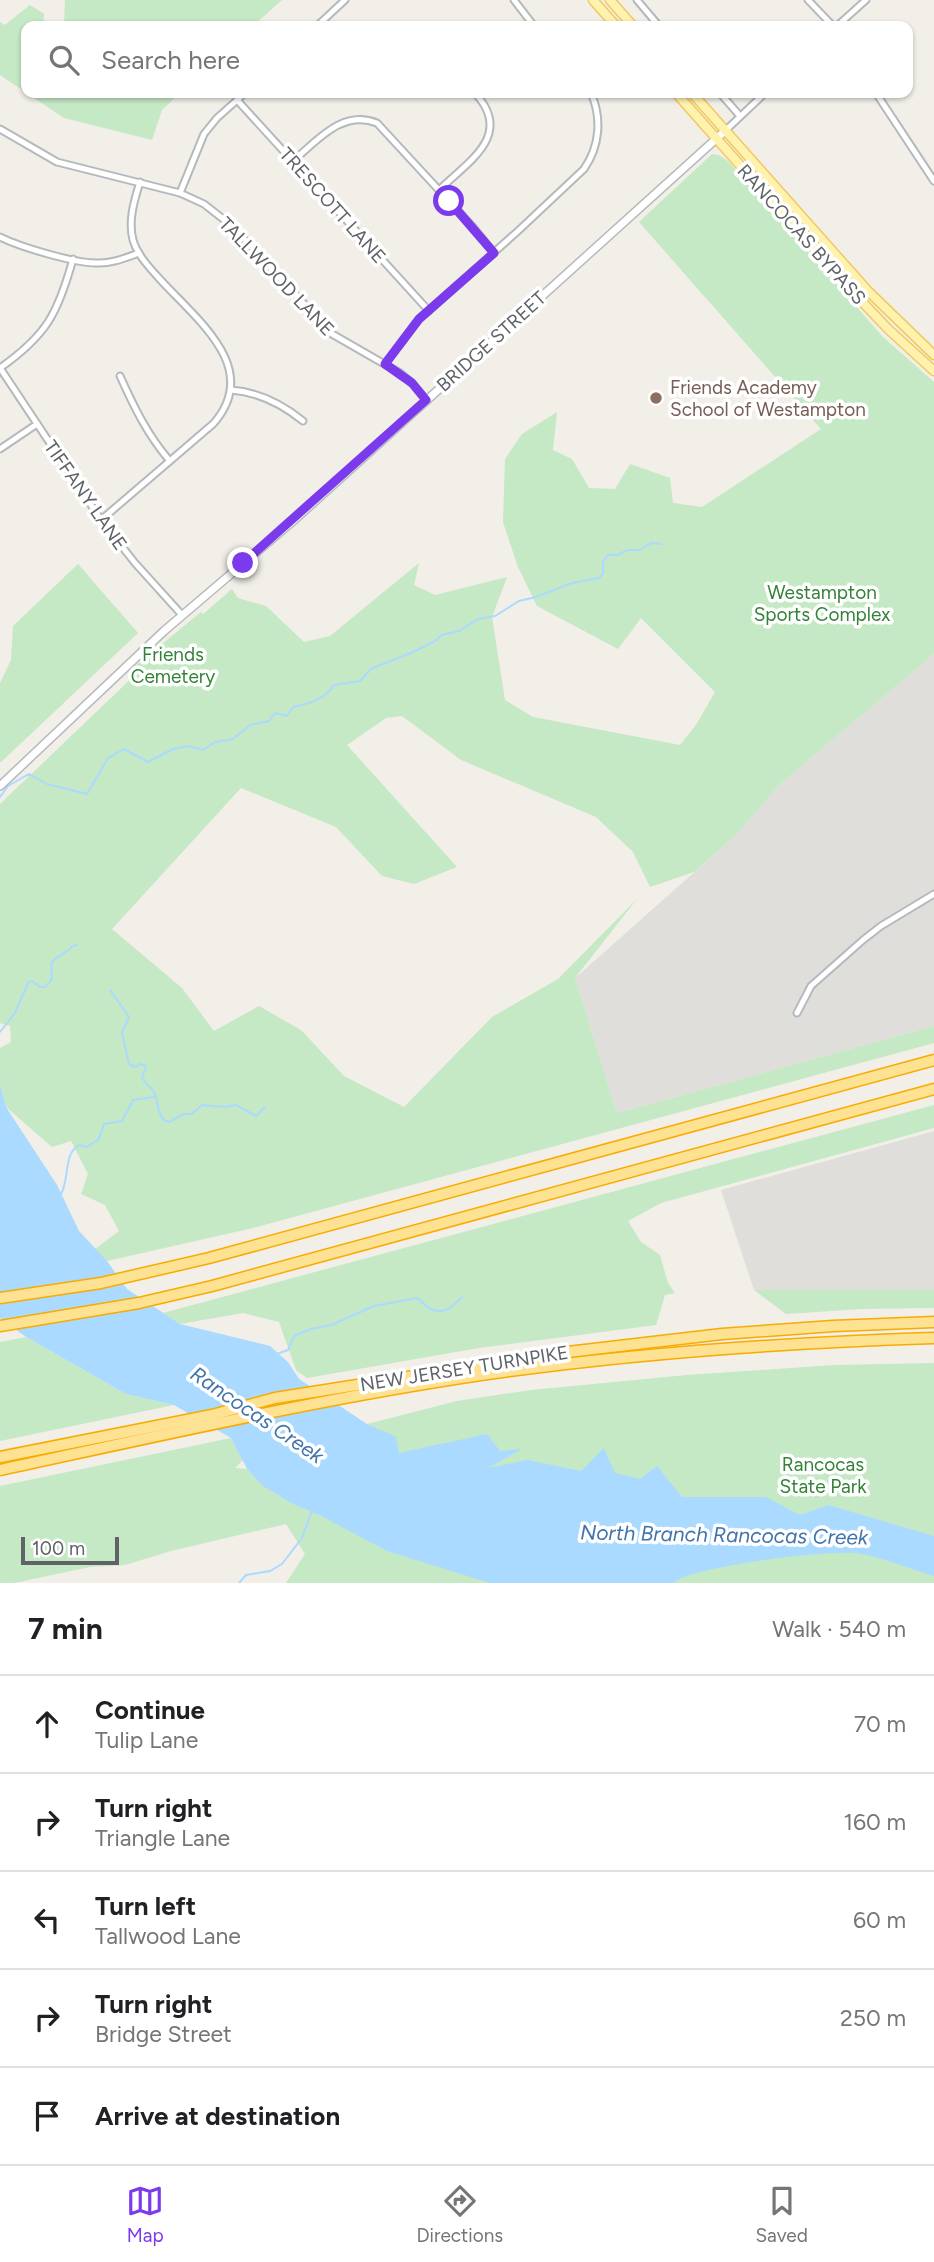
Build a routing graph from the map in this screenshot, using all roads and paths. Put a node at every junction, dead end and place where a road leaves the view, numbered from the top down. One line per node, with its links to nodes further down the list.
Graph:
1 (345, 0): 8 (street)
2 (514, 0): 9 (street)
3 (593, 0): 10 (main road)
4 (610, 0): 11 (main road)
5 (638, 0): 12 (street)
6 (808, 0): 13 (street)
7 (866, 0): 14 (street)
8 (322, 21)
9 (530, 21)
10 (612, 21)
11 (629, 21)
12 (655, 21)
13 (830, 21)
14 (841, 21)
15 (239, 98): 23 (street)
16 (479, 98): 31 (street)
17 (593, 98): 35 (street)
18 (680, 98): 27 (main road, RANCOCAS BYPASS)
19 (697, 98): 26 (main road, RANCOCAS BYPASS)
20 (724, 98): 24 (street)
21 (760, 98): 24 (street, BRIDGE STREET)
22 (879, 98): 29 (street)
23 (237, 100): 28 (street, TRESCOTT LANE); 32 (street)
24 (740, 116): 26 (street, BRIDGE STREET)
25 (0, 130): 30 (street, TALLWOOD LANE)
26 (726, 130): 27 (main road, BRIDGE STREET); 38 (main road, RANCOCAS BYPASS)
27 (716, 138): 41 (main road, RANCOCAS BYPASS); 44 (main road, BRIDGE STREET)
28 (293, 161): 31 (street); 37 (street, TRESCOTT LANE)
29 (934, 181)
30 (140, 182): 32 (street, TALLWOOD LANE); 34 (street)
31 (439, 190): 35 (street)
32 (180, 193): 39 (street, TALLWOOD LANE)
33 (0, 237): 36 (street)
34 (139, 253): 36 (street); 43 (street)
35 (494, 253): 37 (street)
36 (73, 259): 40 (street)
37 (429, 311): 39 (street)
38 (934, 355)
39 (385, 364): 44 (street, TALLWOOD LANE)
40 (0, 368): 46 (street, TIFFANY LANE)
41 (934, 371)
42 (120, 376): 48 (street)
43 (231, 390): 45 (street); 48 (street)
44 (426, 400): 50 (main road, BRIDGE STREET)
45 (303, 421)
46 (37, 424): 47 (street); 49 (street, TIFFANY LANE)
47 (0, 449)
48 (169, 460): 49 (street)
49 (101, 520): 50 (street, TIFFANY LANE)
50 (182, 615): 51 (main road, BRIDGE STREET)
51 (0, 786)
52 (934, 894): 53 (street)
53 (797, 1013)
54 (934, 1060): 56 (highway)
55 (934, 1089): 58 (highway)
56 (0, 1298)
57 (934, 1322): 60 (highway, NEW JERSEY TURNPIKE)
58 (1, 1326)
59 (934, 1338): 61 (highway, NEW JERSEY TURNPIKE)
60 (0, 1457)
61 (0, 1470)

